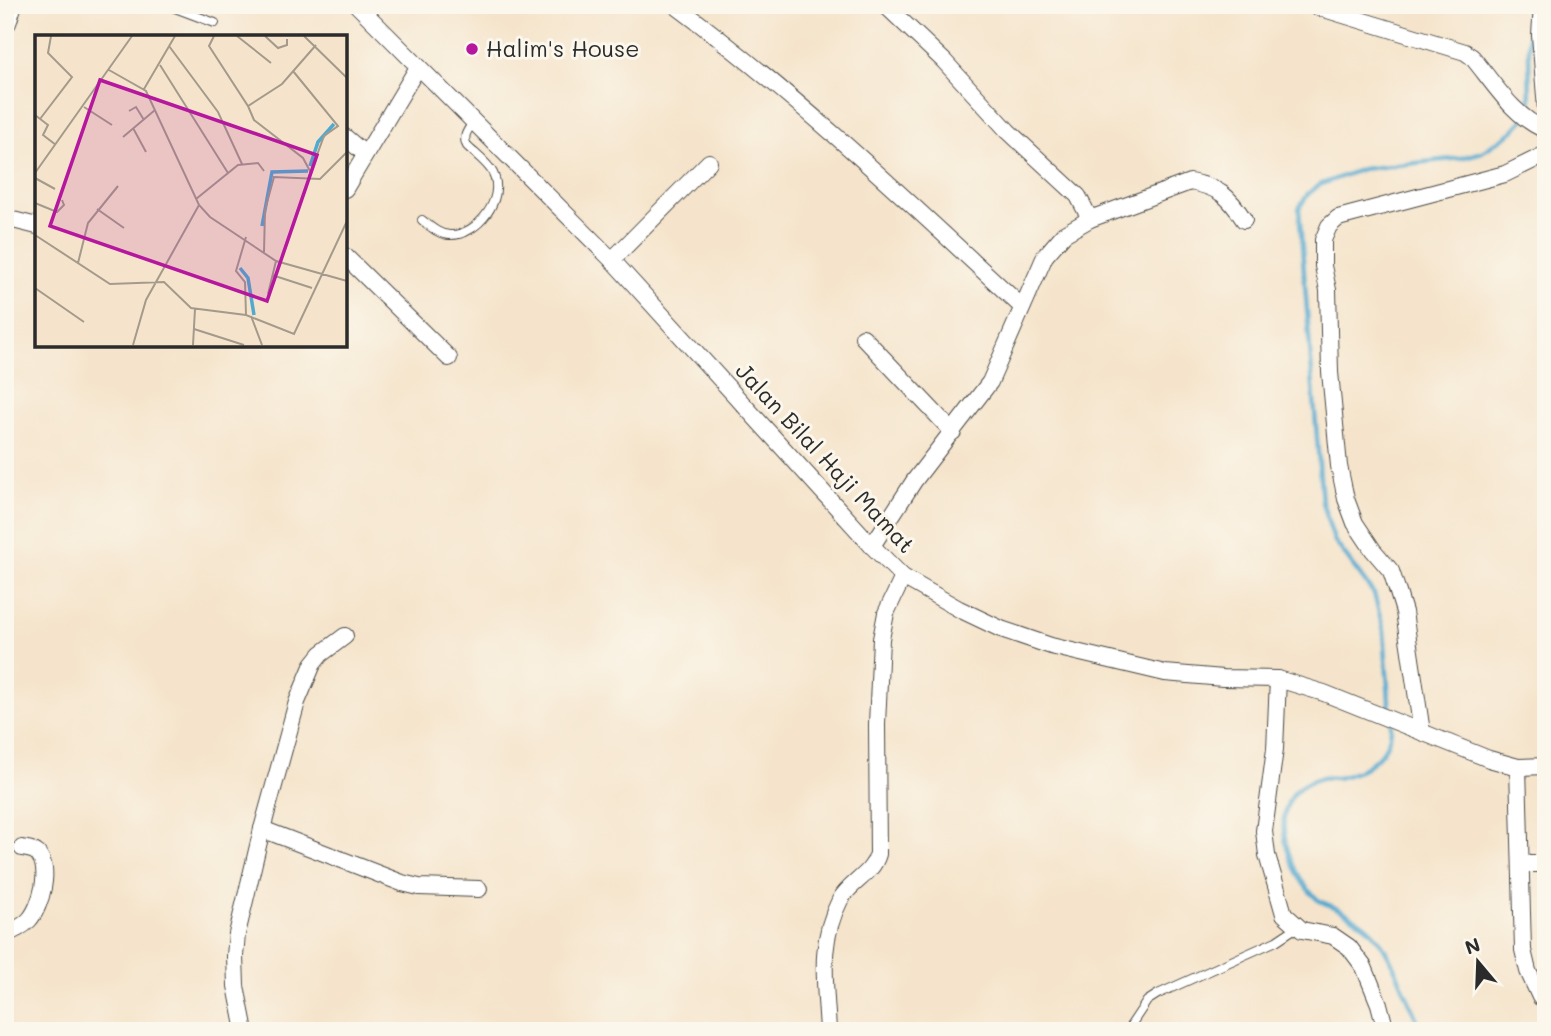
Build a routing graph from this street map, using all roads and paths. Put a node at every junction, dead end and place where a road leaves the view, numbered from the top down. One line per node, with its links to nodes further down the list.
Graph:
1 (10, 5): 8 (main road)
2 (167, 5): 9 (lane)
3 (357, 5): 10 (street, Jalan Bilal Haji Mamat)
4 (675, 5): 26 (street)
5 (885, 5): 20 (street)
6 (1311, 5): 13 (street)
7 (1542, 5): 11 (street)
8 (5, 21)
9 (215, 23)
10 (418, 67): 12 (street, Jalan Bilal Haji Mamat); 15 (street)
11 (1546, 108)
12 (474, 121): 21 (lane); 25 (street, Jalan Bilal Haji Mamat)
13 (1541, 128)
14 (346, 138): 15 (street)
15 (365, 153): 18 (street)
16 (1546, 153): 34 (street)
17 (709, 162): 25 (street)
18 (346, 186)
19 (5, 218): 23 (street)
20 (1090, 219): 22 (street); 26 (street)
21 (422, 220)
22 (1244, 220)
23 (35, 226)
24 (346, 257): 28 (street)
25 (612, 260): 30 (street, Jalan Bilal Haji Mamat)
26 (1022, 307): 29 (street)
27 (863, 337): 29 (street)
28 (449, 358)
29 (953, 432): 30 (street)
30 (872, 546): 31 (street, Jalan Bilal Haji Mamat)
31 (903, 577): 33 (street, Jalan Bilal Haji Mamat); 46 (street)
32 (345, 636): 37 (street)
33 (1278, 679): 34 (street, Jalan Bilal Haji Mamat); 42 (street)
34 (1422, 732): 36 (street, Jalan Bilal Haji Mamat)
35 (1546, 766): 36 (street, Jalan Bilal Haji Mamat)
36 (1518, 767): 40 (street)
37 (262, 829): 41 (street); 45 (street)
38 (22, 848): 43 (street)
39 (1546, 863): 40 (street)
40 (1521, 864): 44 (street)
41 (479, 889)
42 (1297, 927): 47 (lane); 48 (street)
43 (5, 934)
44 (1540, 996)
45 (245, 1031)
46 (828, 1031)
47 (1127, 1031)
48 (1386, 1031)

